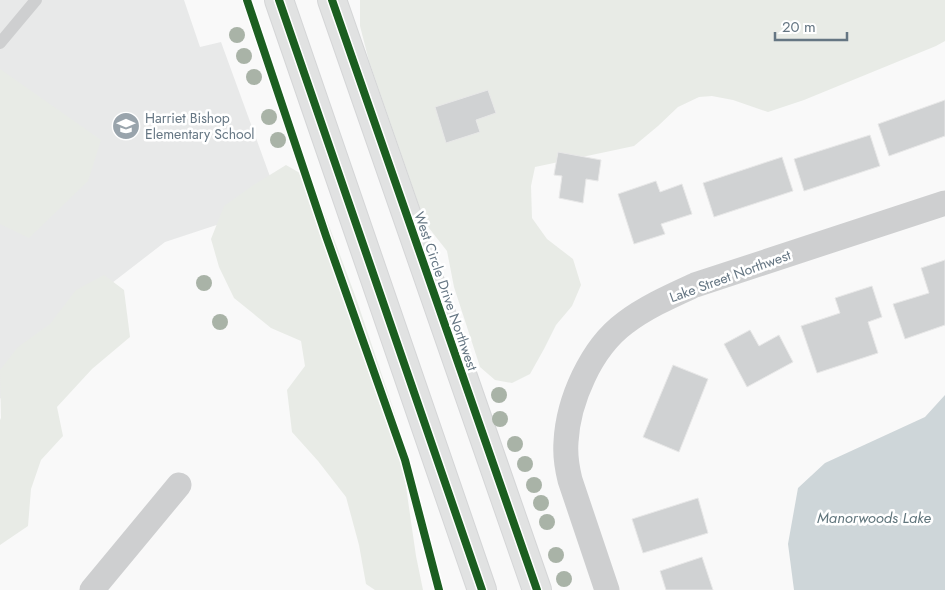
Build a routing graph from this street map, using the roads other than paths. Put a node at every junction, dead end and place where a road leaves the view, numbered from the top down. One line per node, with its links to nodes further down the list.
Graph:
1 (36, 0): 4 (lane)
2 (279, 0): 8 (main road)
3 (332, 0): 9 (main road, West Circle Drive Northwest)
4 (0, 43)
5 (945, 203): 10 (street, Lake Street Northwest)
6 (179, 485): 7 (street)
7 (92, 590)
8 (482, 590)
9 (537, 590)
10 (607, 590)

